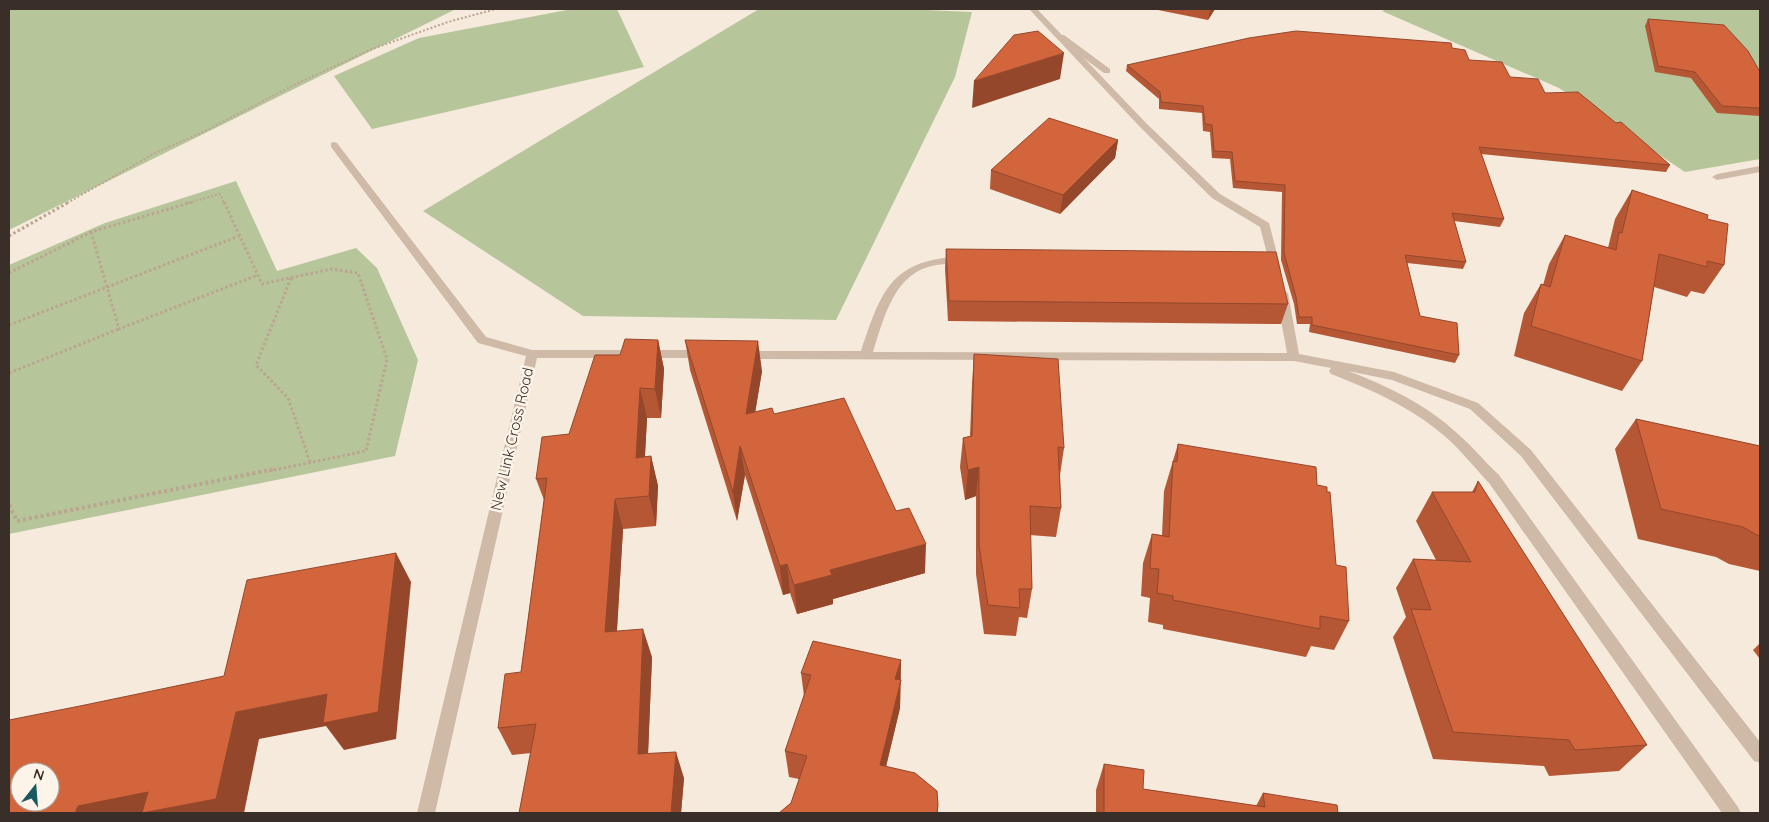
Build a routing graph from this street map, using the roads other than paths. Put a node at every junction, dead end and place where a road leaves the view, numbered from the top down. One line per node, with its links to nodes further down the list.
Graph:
1 (1033, 9): 2 (street)
2 (1061, 37): 3 (street); 10 (street)
3 (1107, 71)
4 (334, 146): 8 (street, New Link Cross Road)
5 (1760, 169): 6 (street)
6 (1717, 177)
7 (979, 259): 9 (street)
8 (532, 354): 9 (street); 12 (street, New Link Cross Road)
9 (866, 355): 10 (street)
10 (1294, 357): 11 (street); 13 (street)
11 (1760, 755)
12 (426, 813)
13 (1732, 813)

